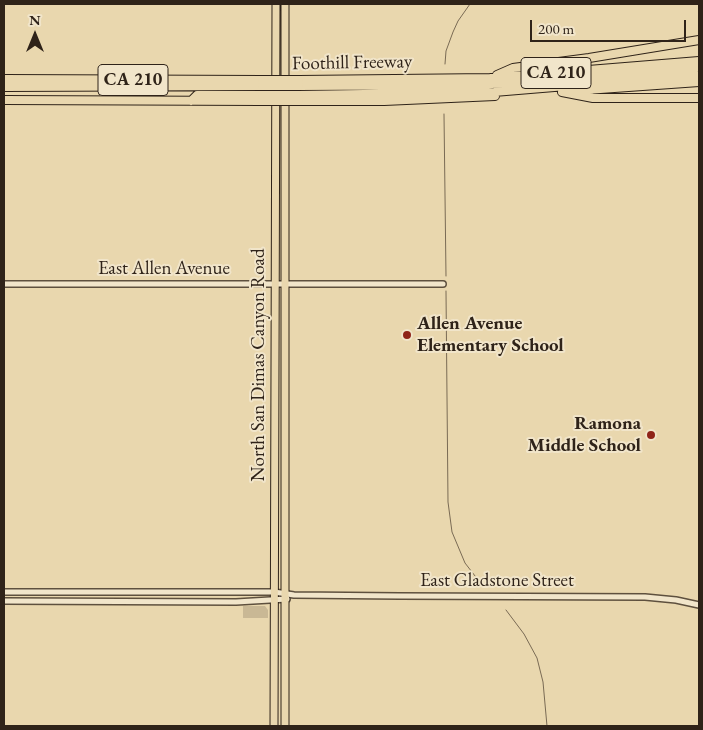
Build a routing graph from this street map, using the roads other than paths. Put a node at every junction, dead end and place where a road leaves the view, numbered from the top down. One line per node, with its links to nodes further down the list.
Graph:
1 (276, 4): 19 (main road, North San Dimas Canyon Road)
2 (285, 4): 20 (main road, North San Dimas Canyon Road)
3 (699, 40): 7 (highway)
4 (699, 61): 7 (highway, Foothill Freeway / CA 210)
5 (699, 67): 9 (highway)
6 (699, 75): 15 (highway)
7 (490, 78): 9 (highway, Foothill Freeway / CA 210)
8 (4, 79): 12 (highway, Foothill Freeway / CA 210)
9 (414, 82): 13 (highway, Foothill Freeway / CA 210)
10 (699, 82): 14 (highway, Foothill Freeway / CA 210)
11 (4, 87): 12 (highway)
12 (262, 91): 13 (highway, Foothill Freeway / CA 210, bridge); 13 (highway, Foothill Freeway / CA 210, bridge); 17 (highway, Foothill Freeway / CA 210)
13 (299, 91): 15 (highway, Foothill Freeway / CA 210)
14 (562, 92): 15 (highway, Foothill Freeway / CA 210); 16 (highway)
15 (424, 96)
16 (699, 98)
17 (4, 100)
18 (4, 284): 19 (street, East Allen Avenue)
19 (275, 284): 20 (street, East Allen Avenue); 23 (main road, North San Dimas Canyon Road)
20 (285, 284): 21 (street, East Allen Avenue); 24 (main road, North San Dimas Canyon Road)
21 (443, 284)
22 (4, 592): 23 (street, East Gladstone Street)
23 (274, 592): 24 (street, East Gladstone Street); 26 (main road, North San Dimas Canyon Road)
24 (285, 596): 26 (street, East Gladstone Street); 27 (street, East Gladstone Street); 29 (main road, North San Dimas Canyon Road)
25 (4, 601): 26 (street, East Gladstone Street)
26 (274, 601): 28 (main road, North San Dimas Canyon Road)
27 (699, 605)
28 (274, 726)
29 (285, 726)

